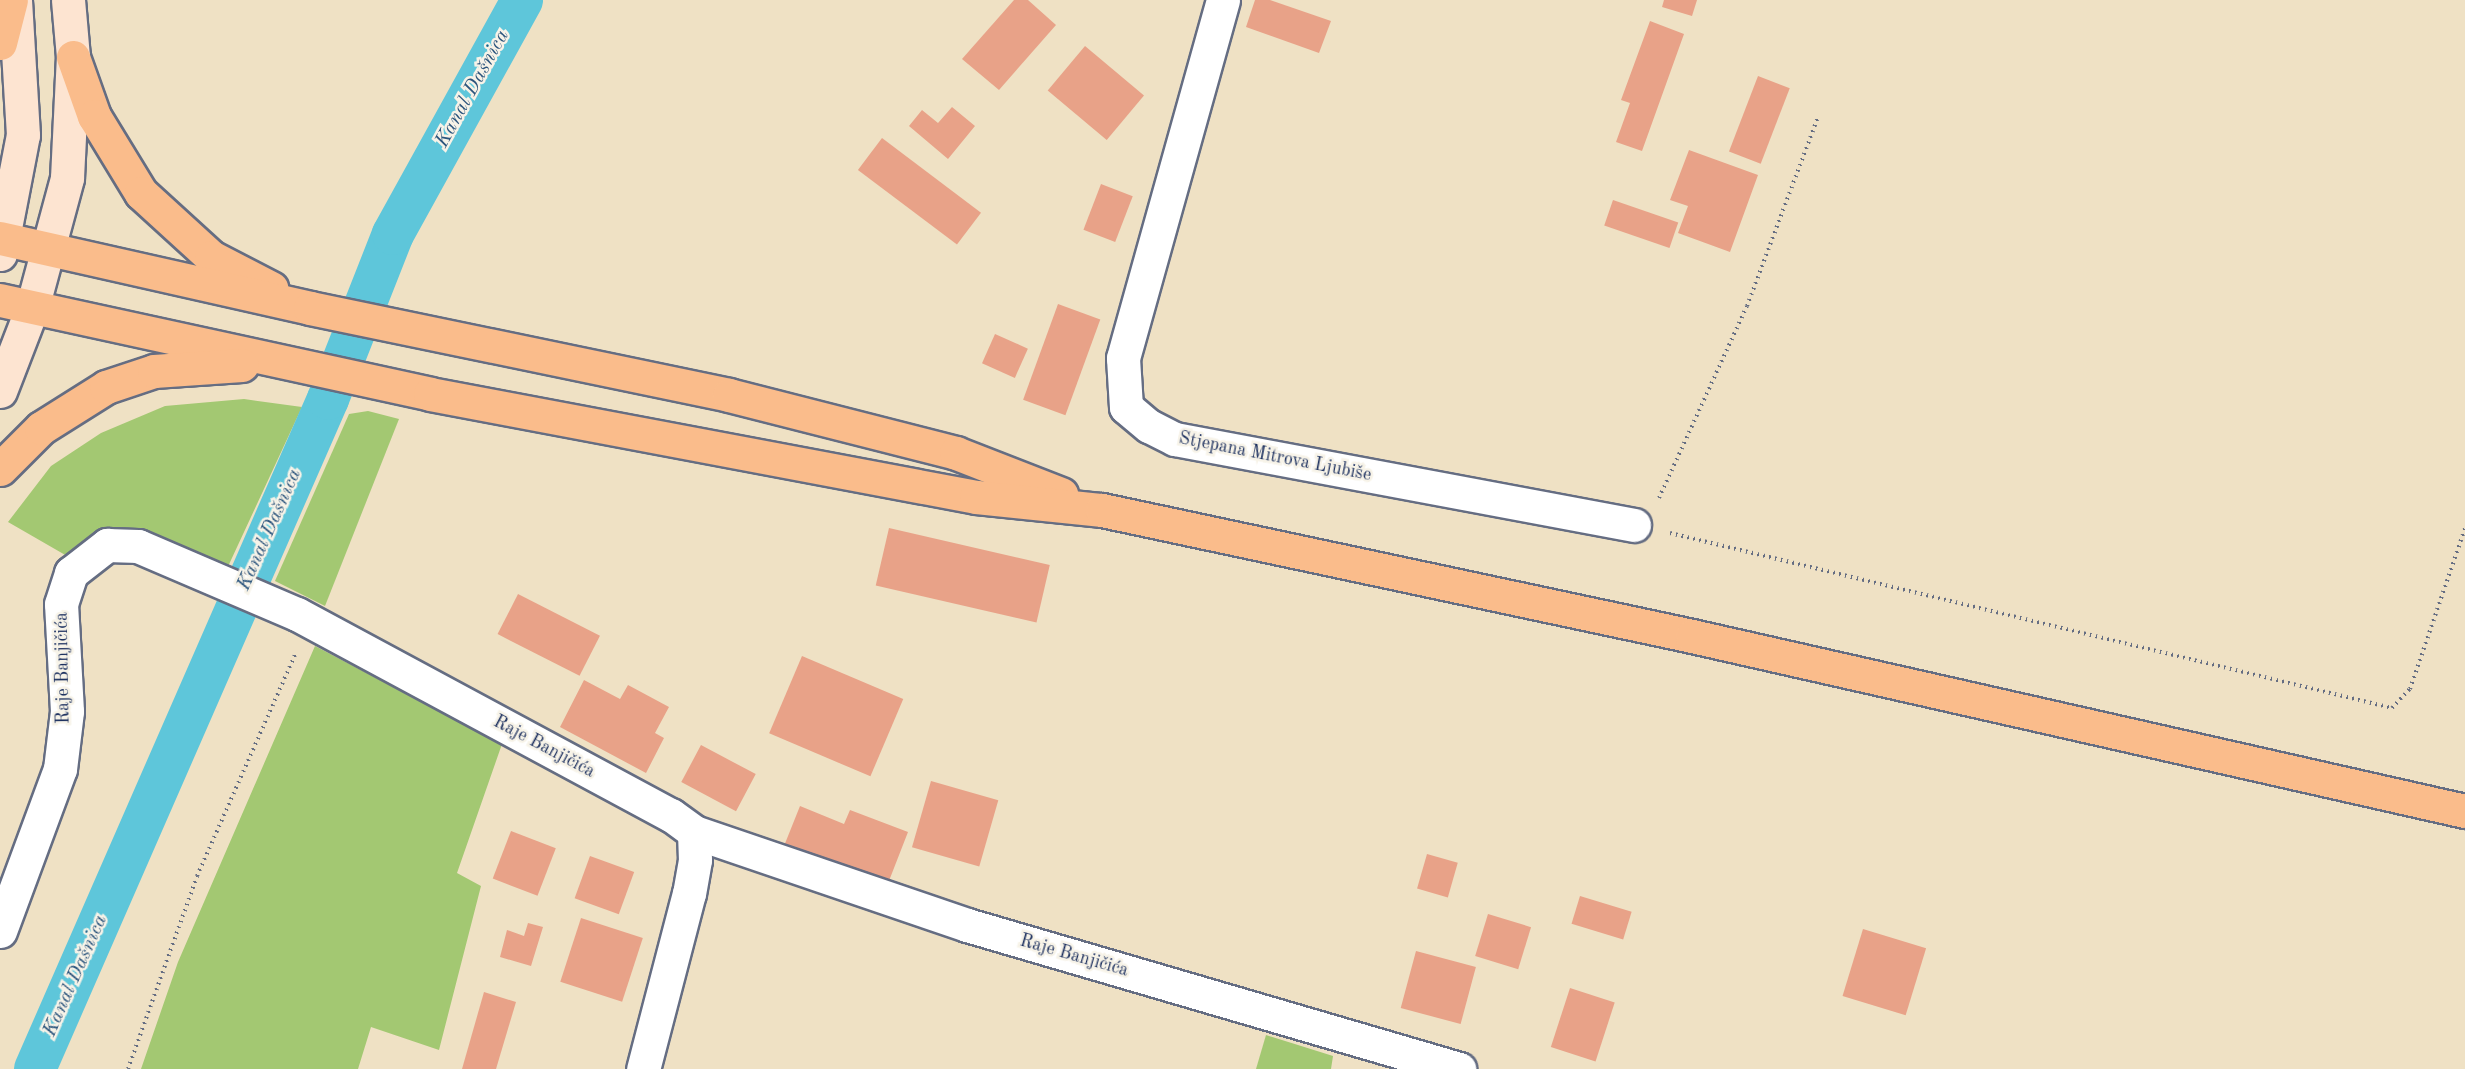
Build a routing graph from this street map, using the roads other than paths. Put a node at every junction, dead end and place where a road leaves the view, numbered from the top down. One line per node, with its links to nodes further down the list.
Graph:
1 (13, 0): 4 (main road); 6 (main road)
2 (68, 0): 5 (main road)
3 (1223, 0): 15 (street, Stjepana Mitrova Ljubiše)
4 (0, 43)
5 (73, 57): 7 (main road); 10 (main road)
6 (1, 244): 7 (main road)
7 (48, 249): 9 (main road); 10 (main road)
8 (0, 300): 9 (main road)
9 (32, 308): 11 (main road); 12 (main road)
10 (310, 308): 14 (main road)
11 (301, 365): 13 (main road); 14 (main road)
12 (0, 391)
13 (0, 470)
14 (1102, 510): 16 (main road)
15 (1634, 525)
16 (2465, 811)
17 (694, 832): 18 (street, Raje Banjičića); 19 (street); 20 (street, Raje Banjičića)
18 (0, 931)
19 (643, 1069)
20 (1459, 1069)

